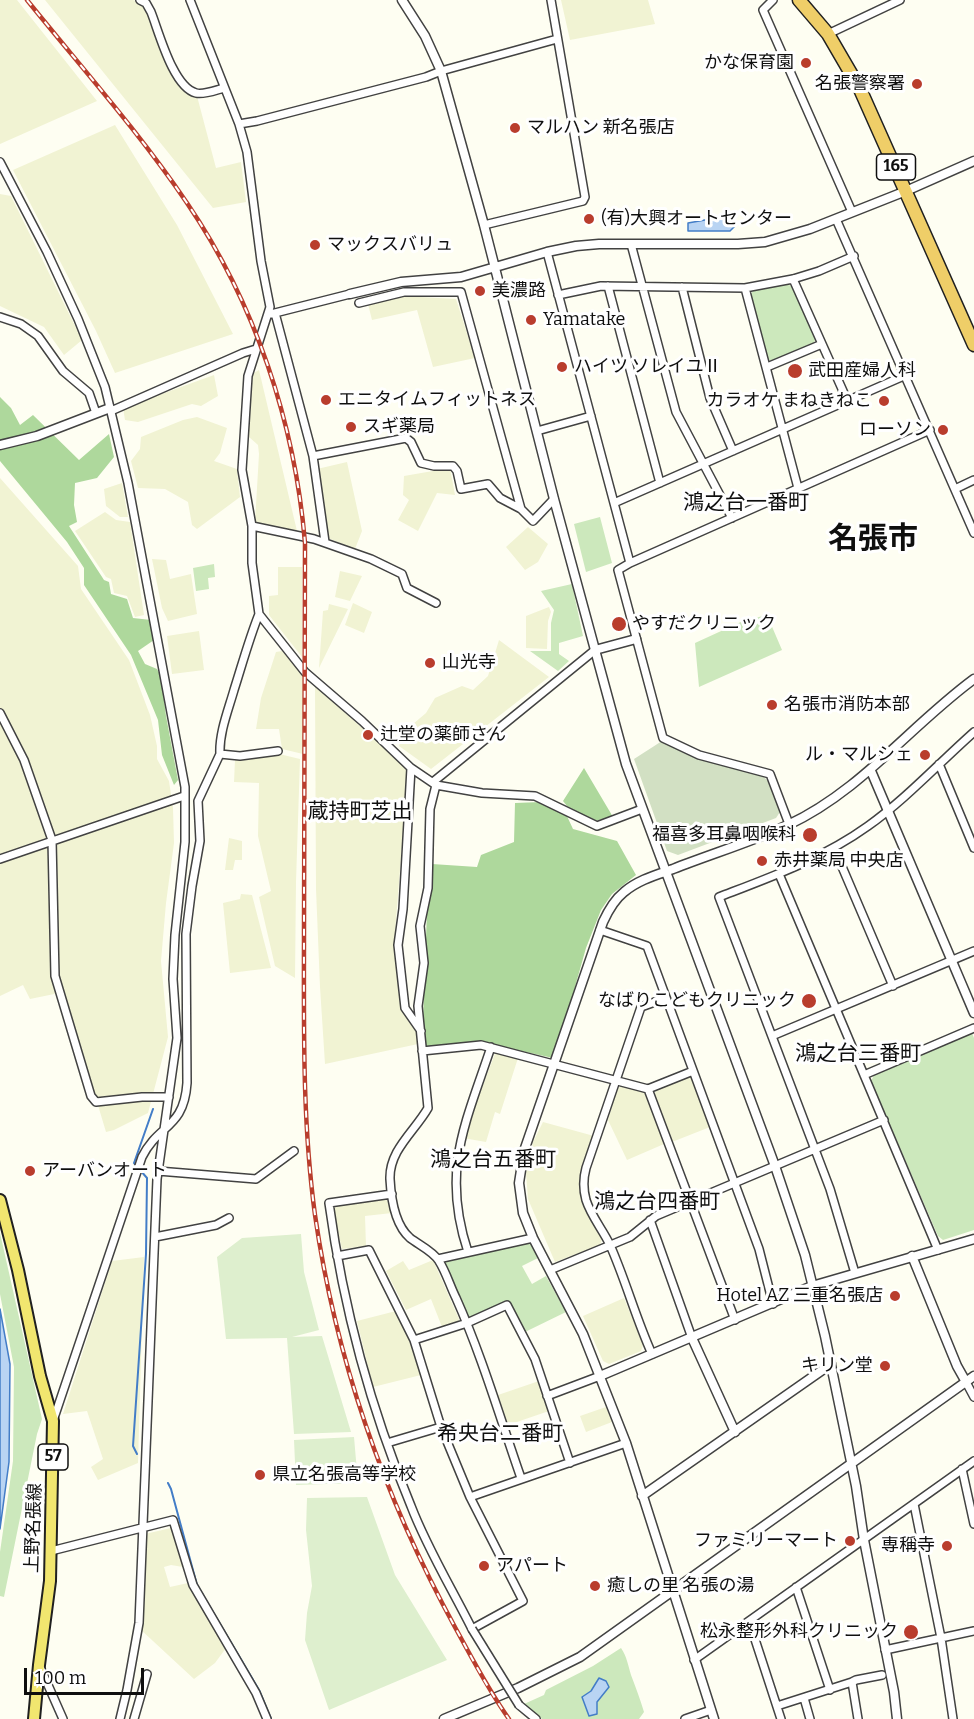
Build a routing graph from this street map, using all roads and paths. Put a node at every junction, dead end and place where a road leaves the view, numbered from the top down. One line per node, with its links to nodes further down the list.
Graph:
1 (140, 0): 11 (street)
2 (190, 0): 11 (street)
3 (402, 0): 10 (street)
4 (551, 0): 9 (street)
5 (773, 0): 16 (street)
6 (799, 0): 8 (highway, 165)
7 (900, 0): 8 (street)
8 (828, 34): 15 (highway, 165)
9 (557, 39): 10 (street); 18 (street)
10 (441, 71): 12 (street); 18 (street)
11 (224, 88): 12 (street)
12 (238, 124): 31 (street)
13 (0, 162): 39 (street)
14 (974, 162): 15 (street)
15 (906, 191): 16 (street); 34 (highway, 165)
16 (852, 212): 17 (street)
17 (836, 219): 19 (street); 21 (street)
18 (484, 225): 22 (street)
19 (631, 244): 20 (street); 25 (street)
20 (547, 252): 22 (street); 29 (street)
21 (854, 256): 23 (street); 37 (street)
22 (494, 268): 28 (street); 44 (street)
23 (794, 279): 27 (street); 33 (street)
24 (608, 286): 25 (street); 29 (street); 50 (street)
25 (642, 287): 26 (street); 48 (street)
26 (682, 287): 27 (street); 46 (street)
27 (745, 288): 36 (street)
28 (350, 294): 31 (street)
29 (558, 294): 41 (street)
30 (359, 303): 55 (street)
31 (272, 314): 35 (street); 47 (street)
32 (0, 317): 40 (street)
33 (822, 344): 36 (street); 38 (street)
34 (974, 345)
35 (256, 349): 39 (street); 57 (street)
36 (767, 368): 42 (street)
37 (906, 375): 38 (street); 43 (street)
38 (847, 400): 42 (street)
39 (111, 409): 40 (street); 74 (street)
40 (96, 413): 45 (street)
41 (591, 416): 44 (street); 54 (street)
42 (782, 429): 46 (street); 51 (street)
43 (930, 430): 51 (street); 52 (street)
44 (537, 431): 53 (street)
45 (0, 445)
46 (733, 451): 48 (street)
47 (313, 456): 55 (street); 59 (street)
48 (704, 464): 50 (street); 56 (street)
49 (974, 480): 52 (street)
50 (660, 483): 54 (street)
51 (798, 488): 56 (street)
52 (955, 489): 58 (street)
53 (554, 499): 55 (street); 64 (street)
54 (614, 504): 60 (street)
55 (520, 509)
56 (732, 518): 60 (street)
57 (252, 526): 59 (street); 62 (street)
58 (974, 532)
59 (325, 542): 61 (street)
60 (630, 563): 63 (street)
61 (436, 603)
62 (259, 614): 69 (street); 71 (street)
63 (636, 639): 64 (street); 77 (street)
64 (595, 650): 73 (street); 75 (street)
65 (974, 679): 72 (street)
66 (0, 713): 78 (street)
67 (974, 732): 70 (street)
68 (278, 751): 69 (street)
69 (220, 754): 103 (street)
70 (939, 765): 76 (street); 80 (street)
71 (411, 768): 73 (street); 92 (street)
72 (871, 771): 76 (street); 77 (street)
73 (434, 783): 75 (street); 92 (street)
74 (184, 796): 78 (street); 101 (street)
75 (642, 809): 82 (street)
76 (888, 811): 79 (street); 86 (street)
77 (789, 824): 82 (street)
78 (52, 840): 81 (street); 101 (street)
79 (834, 848): 83 (street); 87 (street)
80 (974, 848)
81 (0, 860)
82 (665, 872): 84 (street); 106 (street)
83 (779, 874): 89 (street); 93 (street)
84 (600, 930): 88 (street); 96 (street)
85 (974, 951): 86 (street)
86 (951, 961): 87 (street); 90 (street)
87 (893, 986): 89 (street)
88 (666, 998): 97 (street); 99 (street)
89 (837, 1010): 93 (street); 98 (street)
90 (974, 1013)
91 (974, 1028): 98 (street)
92 (421, 1031): 95 (street)
93 (772, 1036): 104 (street)
94 (491, 1047): 95 (street); 96 (street); 119 (street)
95 (422, 1051): 109 (street)
96 (555, 1063): 99 (street); 115 (street)
97 (693, 1071): 100 (street); 108 (street)
98 (864, 1075): 102 (street)
99 (616, 1080): 100 (street); 117 (street)
100 (648, 1089): 111 (street)
101 (169, 1097): 103 (street)
102 (884, 1120): 104 (street); 118 (street)
103 (163, 1132): 107 (street); 138 (street)
104 (814, 1150): 106 (street); 124 (street)
105 (294, 1151): 107 (street)
106 (775, 1166): 108 (street); 125 (street)
107 (158, 1171): 114 (street)
108 (736, 1183): 111 (street); 126 (street)
109 (392, 1194): 120 (street); 122 (street)
110 (0, 1200): 138 (main road, 上野名張線 / 57)
111 (690, 1202): 113 (street); 127 (street)
112 (229, 1218): 114 (street)
113 (650, 1220): 117 (street); 129 (street)
114 (155, 1237): 152 (street)
115 (533, 1238): 119 (street); 123 (street)
116 (974, 1239): 118 (street)
117 (610, 1246): 123 (street); 131 (street)
118 (938, 1250): 121 (street)
119 (468, 1252): 122 (street)
120 (337, 1256): 130 (street); 141 (street)
121 (912, 1256): 124 (street); 135 (street)
122 (438, 1259): 128 (street)
123 (550, 1270): 133 (street)
124 (855, 1273): 125 (street)
125 (812, 1286): 126 (street); 132 (street)
126 (773, 1304): 127 (street)
127 (735, 1320): 129 (street)
128 (467, 1323): 130 (street); 136 (street); 147 (street)
129 (692, 1338): 131 (street); 140 (street)
130 (414, 1340): 139 (street)
131 (652, 1354): 133 (street)
132 (831, 1364): 140 (street); 144 (street)
133 (600, 1376): 136 (street); 142 (street)
134 (974, 1376): 135 (street)
135 (966, 1382): 137 (street); 144 (street)
136 (547, 1396): 145 (street)
137 (974, 1397)
138 (53, 1421): 154 (main road, 上野名張線 / 57)
139 (441, 1427): 141 (street); 149 (street)
140 (735, 1432): 148 (street)
141 (387, 1443): 158 (street)
142 (626, 1443): 145 (street); 148 (street)
143 (974, 1461): 146 (street)
144 (851, 1462): 153 (street); 156 (street)
145 (570, 1463): 147 (street)
146 (962, 1469): 150 (street); 151 (street)
147 (521, 1478): 149 (street)
148 (642, 1496): 156 (street)
149 (470, 1497): 158 (street)
150 (914, 1504): 153 (street); 160 (street)
151 (973, 1518)
152 (143, 1528): 154 (street); 173 (street); 175 (street)
153 (864, 1540): 155 (street); 161 (street)
154 (51, 1551): 163 (main road, 上野名張線 / 57)
155 (796, 1587): 157 (street); 167 (street)
156 (673, 1591): 162 (street); 176 (street)
157 (749, 1621): 162 (street); 169 (street)
158 (472, 1629): 177 (street, bridge)
159 (974, 1631): 160 (street)
160 (941, 1638): 161 (street); 183 (street)
161 (885, 1650): 182 (street)
162 (694, 1660): 170 (street)
163 (39, 1665): 171 (main road, 上野名張線 / 57); 172 (street)
164 (147, 1674): 174 (street)
165 (882, 1675): 166 (street)
166 (852, 1682): 167 (street); 181 (street)
167 (830, 1690): 168 (street)
168 (804, 1698): 169 (street); 180 (street)
169 (777, 1706): 179 (street)
170 (712, 1714): 178 (street)
171 (34, 1719)
172 (63, 1719)
173 (120, 1719)
174 (134, 1719)
175 (267, 1719)
176 (444, 1719)
177 (536, 1719)
178 (685, 1719)
179 (781, 1719)
180 (810, 1719)
181 (858, 1719)
182 (897, 1719)
183 (953, 1719)

